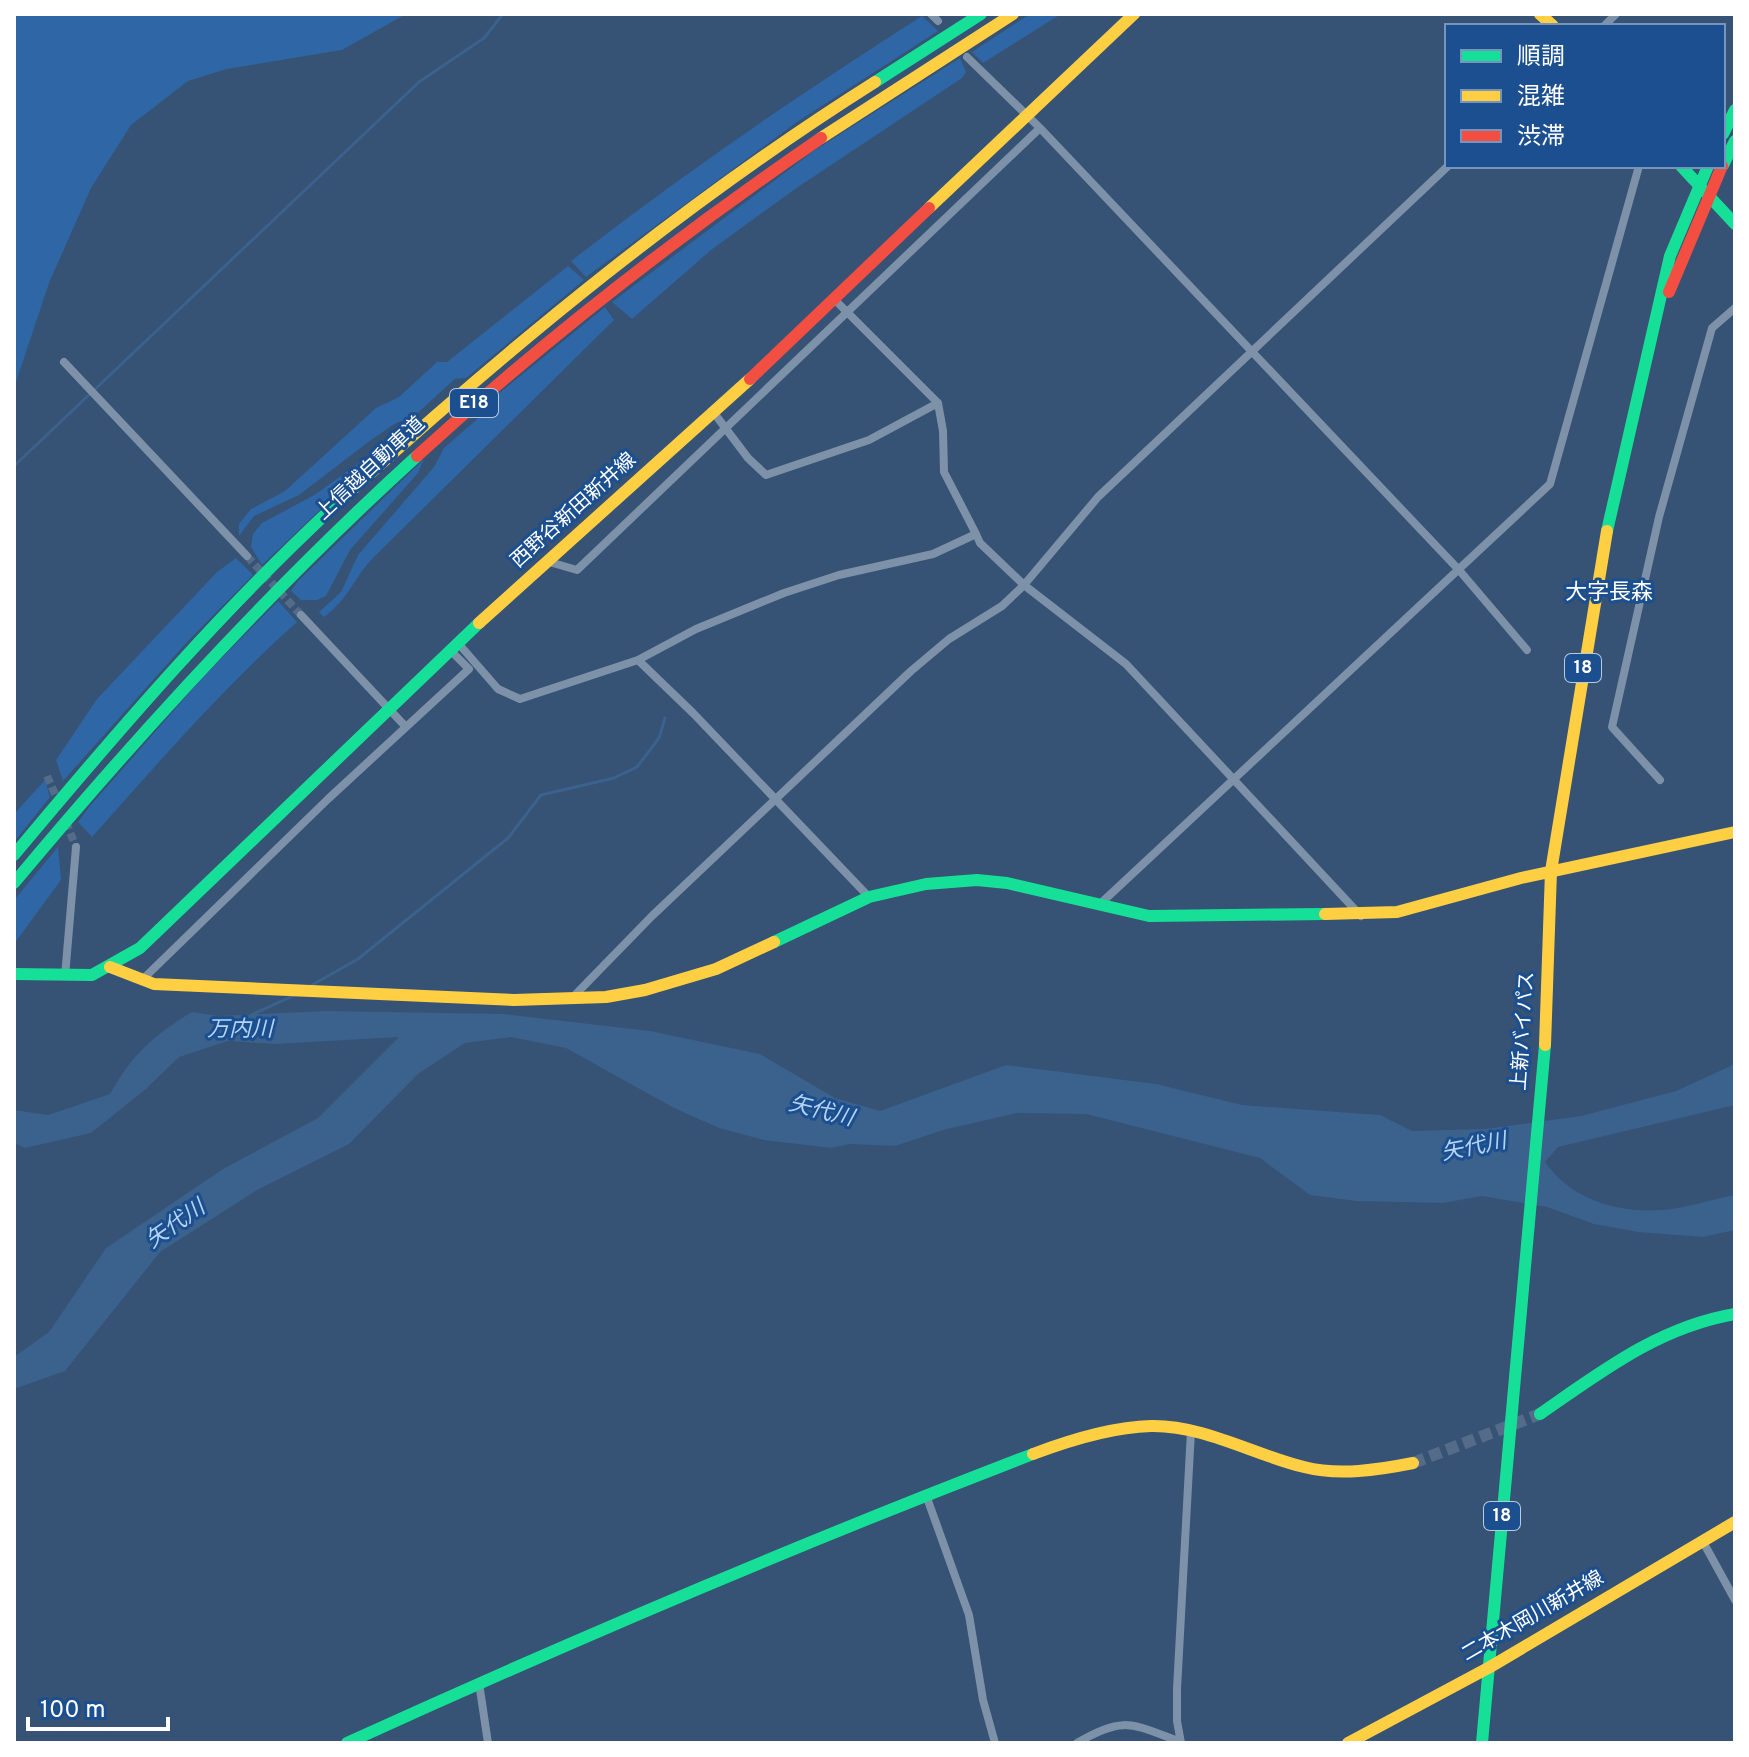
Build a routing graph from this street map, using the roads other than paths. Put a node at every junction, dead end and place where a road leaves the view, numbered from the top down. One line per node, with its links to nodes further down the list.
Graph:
1 (981, 14): 42 (main road, 上信越自動車道 / E18)
2 (1013, 14): 44 (main road, 上信越自動車道 / E18)
3 (1134, 14): 6 (main road, 西野谷新田新井線)
4 (967, 57): 6 (street)
5 (1735, 110): 8 (main road)
6 (1028, 115): 7 (street); 18 (main road, 西野谷新田新井線)
7 (1040, 128): 20 (street); 21 (street)
8 (1725, 130)
9 (1735, 141): 10 (main road, 上新バイパス / 18)
10 (1725, 161)
11 (1446, 168): 21 (street)
12 (1638, 168): 29 (street)
13 (1683, 168): 16 (main road)
14 (1708, 168): 16 (main road, 上新バイパス / 18)
15 (1721, 168): 16 (main road, 上新バイパス / 18)
16 (1703, 190): 17 (main road); 43 (main road, 上新バイパス / 18)
17 (1735, 224)
18 (833, 298): 20 (street); 24 (main road, 西野谷新田新井線)
19 (1735, 308): 38 (street)
20 (846, 311): 23 (street); 25 (street)
21 (1251, 352): 29 (street); 30 (street)
22 (64, 362): 27 (street)
23 (938, 403): 25 (street); 26 (street)
24 (714, 413): 25 (street); 28 (main road, 西野谷新田新井線)
25 (727, 425): 28 (street)
26 (976, 534): 30 (street); 34 (street)
27 (247, 556)
28 (546, 561): 32 (main road, 西野谷新田新井線)
29 (1459, 570): 33 (street); 37 (street)
30 (1024, 585): 37 (street); 39 (street)
31 (301, 615): 35 (street)
32 (454, 647): 34 (street); 35 (main road, 西野谷新田新井線); 36 (street)
33 (1527, 650)
34 (638, 660): 39 (street)
35 (388, 708): 36 (street); 48 (main road, 西野谷新田新井線)
36 (405, 726): 51 (street)
37 (1234, 779): 46 (street); 47 (street)
38 (1660, 780)
39 (775, 797): 45 (street); 52 (street)
40 (1735, 832): 43 (main road)
41 (76, 847): 50 (street)
42 (14, 855)
43 (1551, 871): 47 (main road); 61 (main road, 上新バイパス / 18)
44 (14, 883)
45 (869, 897): 46 (main road); 52 (main road)
46 (1098, 905): 47 (main road)
47 (1361, 916)
48 (110, 967): 50 (main road, 西野谷新田新井線); 51 (main road)
49 (14, 974): 50 (main road, 西野谷新田新井線)
50 (65, 976)
51 (142, 980): 52 (main road)
52 (573, 998)
53 (1735, 1314): 54 (main road)
54 (1540, 1414)
55 (1191, 1431): 56 (main road); 57 (main road); 63 (street)
56 (1413, 1463)
57 (926, 1495): 62 (main road); 66 (street)
58 (1735, 1522): 59 (main road, 二本木岡川新井線)
59 (1702, 1540): 60 (street); 61 (main road, 二本木岡川新井線)
60 (1735, 1600)
61 (1490, 1667): 68 (main road, 二本木岡川新井線); 69 (main road, 上新バイパス / 18)
62 (479, 1683): 64 (main road); 65 (street)
63 (1181, 1742): 67 (street)
64 (347, 1743)
65 (488, 1743)
66 (995, 1743)
67 (1077, 1743)
68 (1348, 1743)
69 (1482, 1743)

